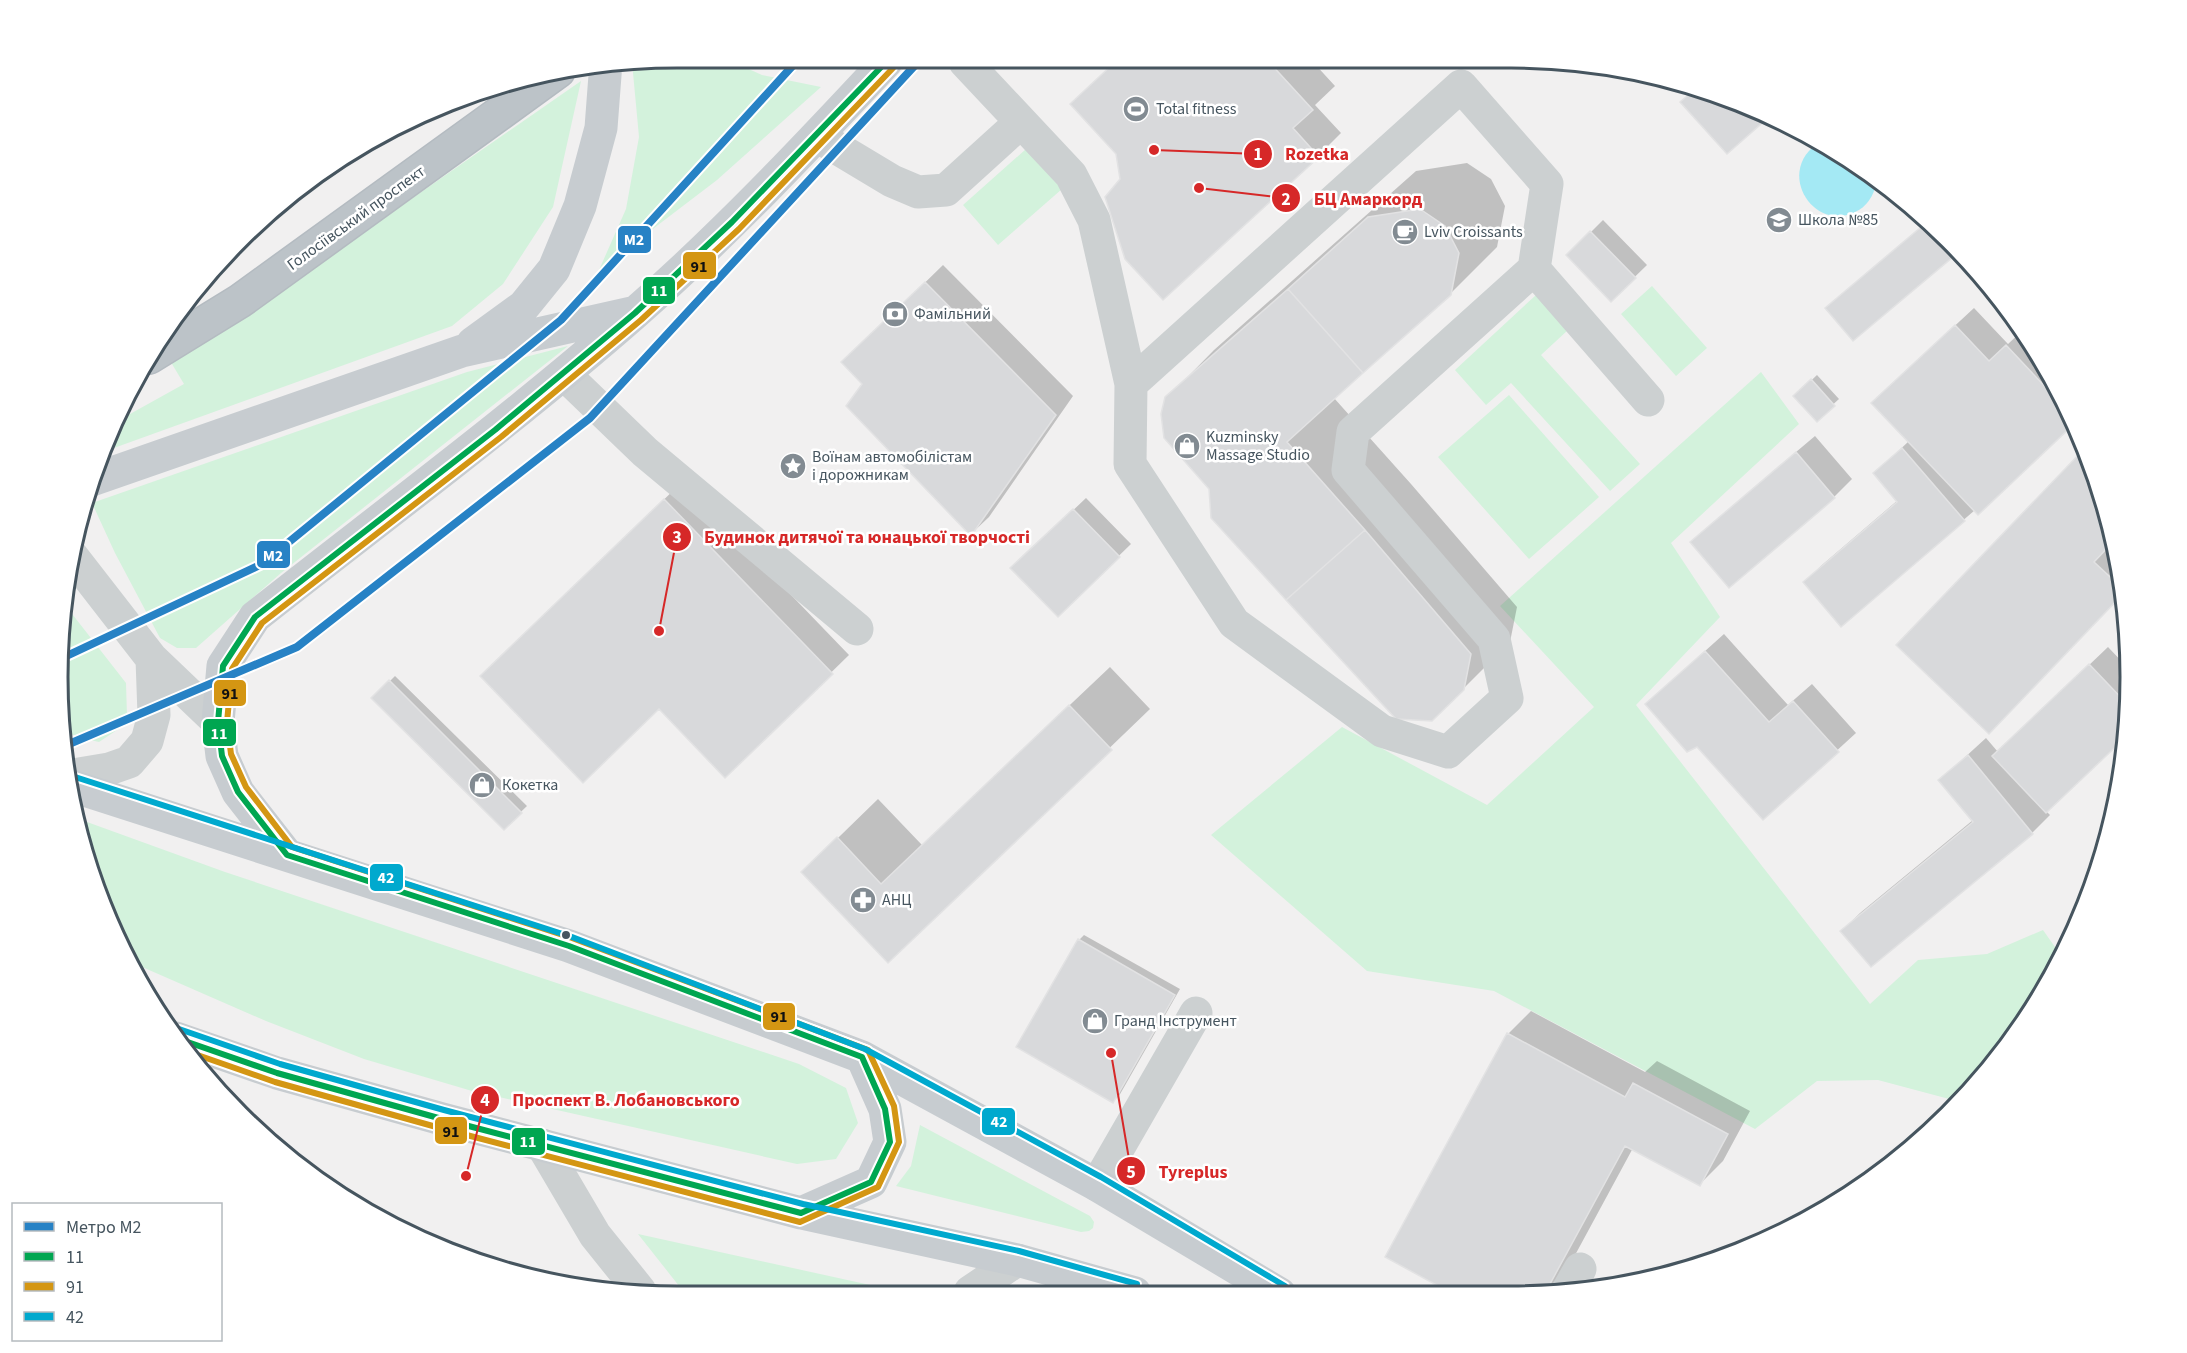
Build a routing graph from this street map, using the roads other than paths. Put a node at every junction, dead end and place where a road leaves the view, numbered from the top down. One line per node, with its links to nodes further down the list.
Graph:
1 (880, 68): 6 (main road)
2 (971, 68): 5 (lane)
3 (605, 72): 10 (main road)
4 (542, 83): 9 (highway, Голосіївський проспект)
5 (1021, 122): 6 (lane); 12 (lane)
6 (817, 136): 8 (main road)
7 (1534, 269): 12 (lane); 12 (lane); 13 (lane)
8 (636, 312): 10 (main road); 11 (main road)
9 (164, 348)
10 (462, 351): 14 (main road)
11 (564, 374): 16 (lane); 18 (main road)
12 (1131, 384)
13 (1648, 400)
14 (102, 477)
15 (78, 564): 17 (lane)
16 (857, 630)
17 (152, 659): 18 (lane); 19 (lane)
18 (218, 722): 21 (main road)
19 (76, 775)
20 (78, 788): 21 (main road)
21 (287, 855): 24 (main road)
22 (1196, 1013): 26 (lane)
23 (190, 1043): 25 (main road)
24 (862, 1057): 26 (main road); 27 (main road)
25 (542, 1145): 27 (main road); 29 (lane)
26 (1097, 1185): 32 (main road)
27 (801, 1213): 28 (main road)
28 (1017, 1260): 30 (lane); 31 (main road)
29 (634, 1284)
30 (979, 1286)
31 (1110, 1286)
32 (1267, 1286)

